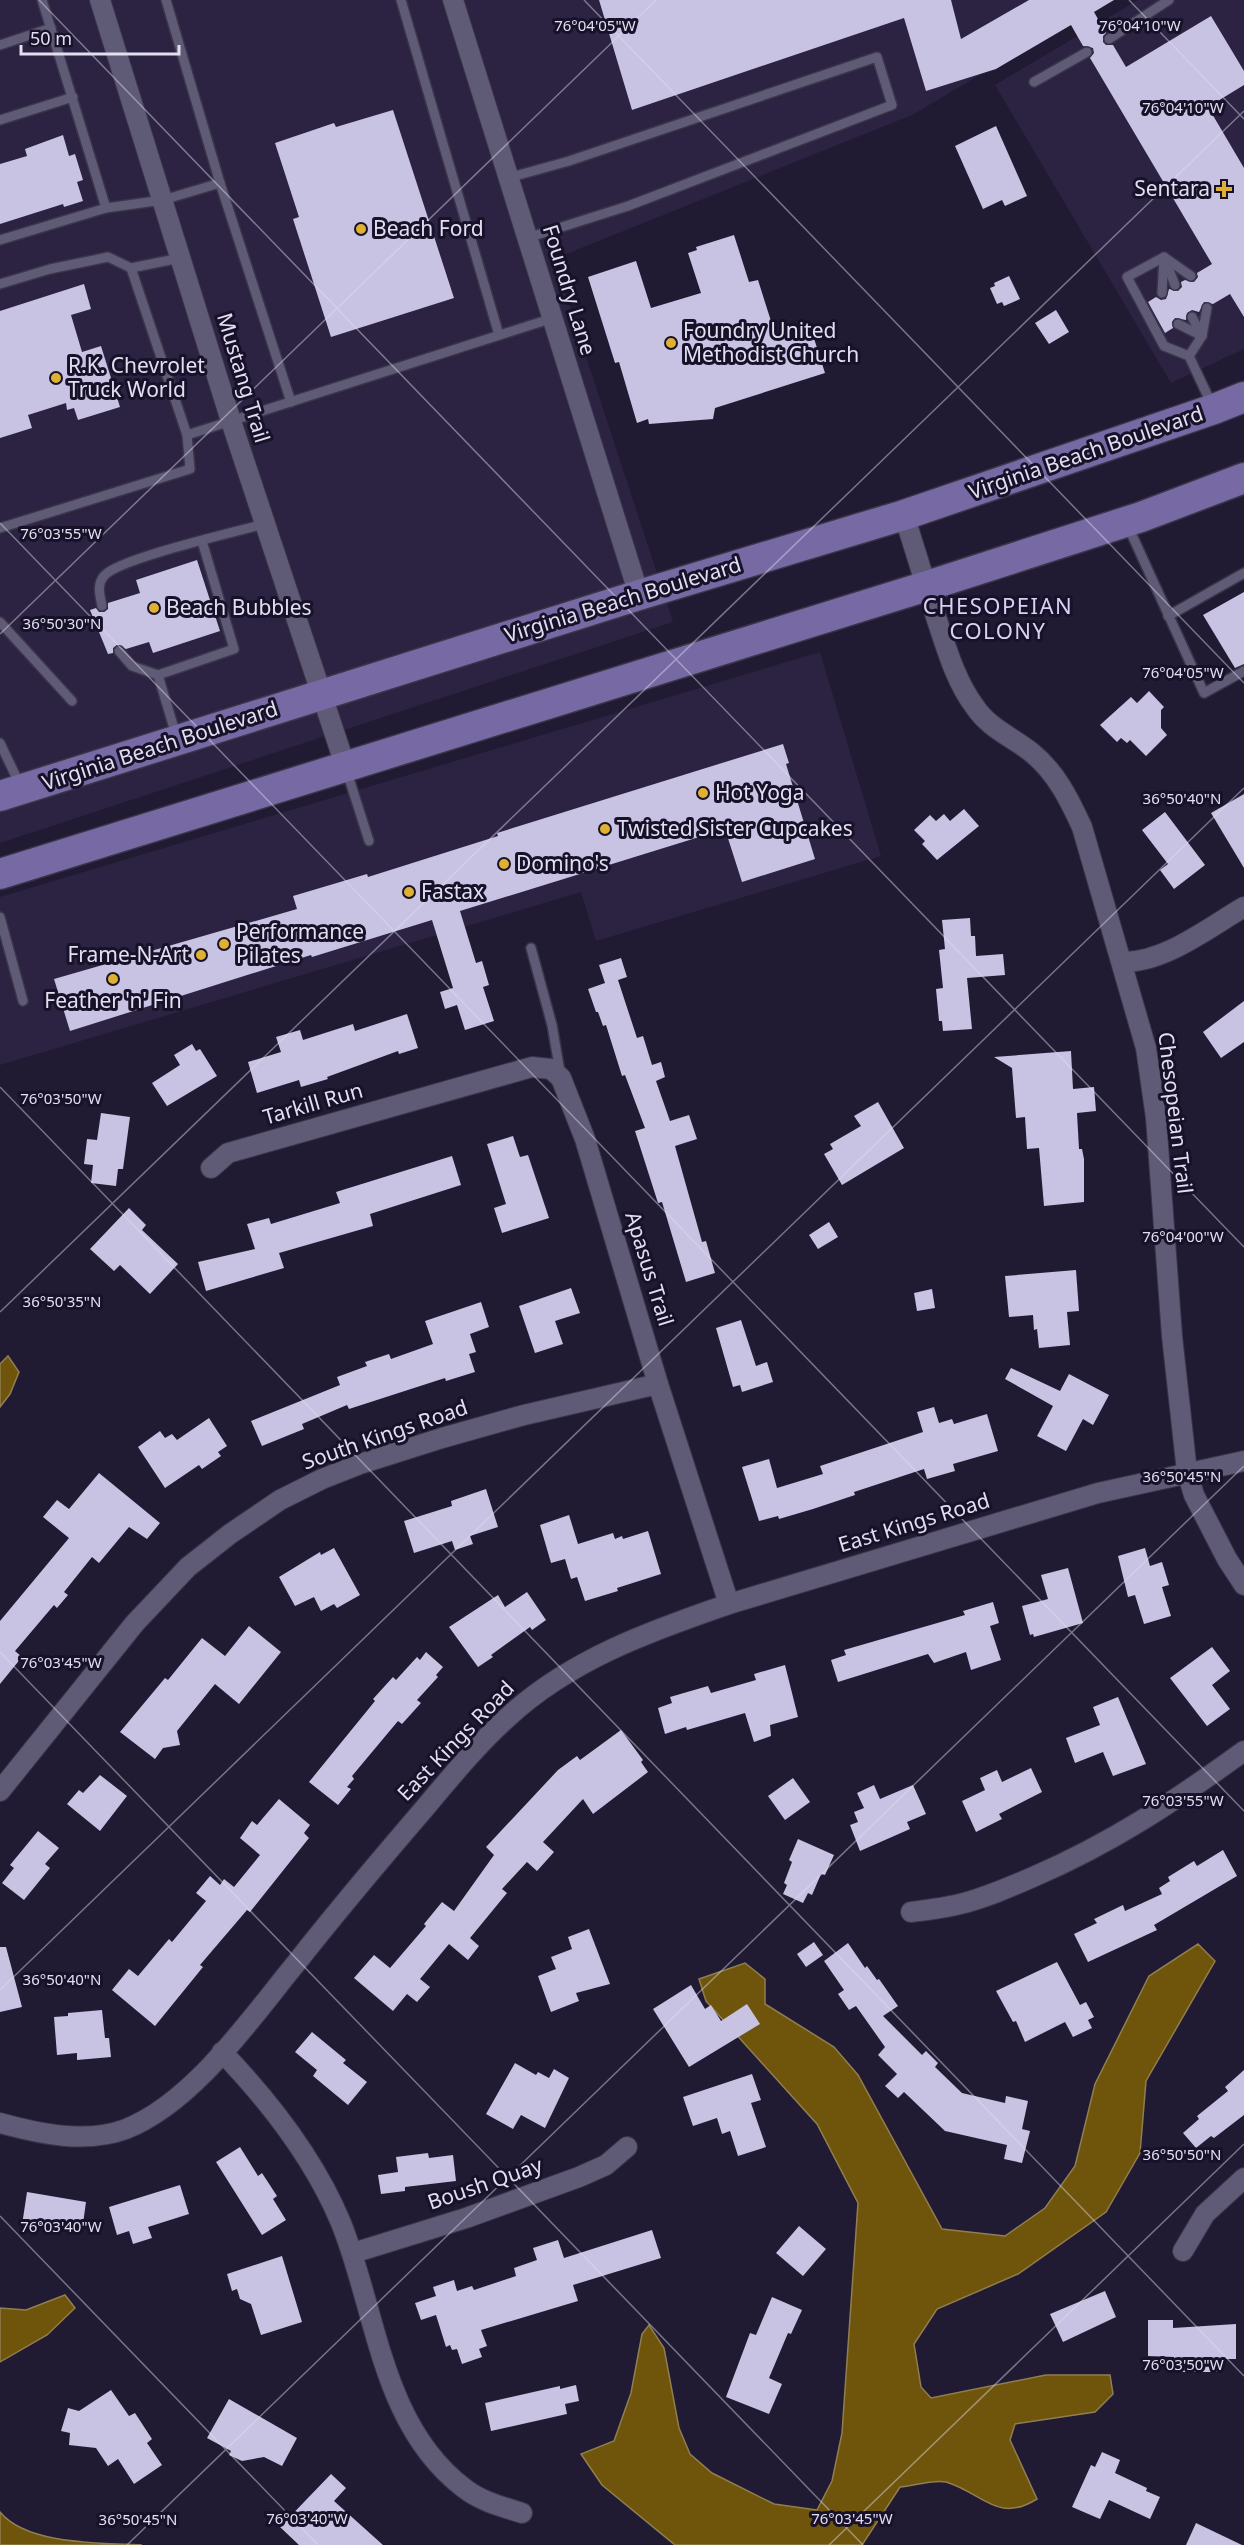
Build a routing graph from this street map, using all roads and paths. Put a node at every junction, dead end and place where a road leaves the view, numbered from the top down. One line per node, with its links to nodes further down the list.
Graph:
1 (42, 0): 7 (lane)
2 (100, 0): 16 (street, Mustang Trail)
3 (166, 0): 15 (lane)
4 (401, 0): 31 (lane)
5 (453, 0): 14 (street, Foundry Lane)
6 (1168, 0): 8 (lane)
7 (51, 28): 9 (lane); 12 (lane)
8 (1109, 39)
9 (0, 45)
10 (1087, 52): 11 (lane)
11 (1035, 82)
12 (73, 98): 13 (lane); 17 (lane)
13 (0, 120)
14 (508, 178): 18 (street, Foundry Lane); 18 (lane)
15 (220, 183): 16 (lane); 35 (lane)
16 (163, 200): 17 (lane); 21 (street, Mustang Trail)
17 (106, 208): 19 (lane)
18 (527, 238): 29 (street, Foundry Lane)
19 (0, 240)
20 (1164, 257): 23 (lane); 25 (lane); 26 (lane); 33 (lane)
21 (180, 258): 22 (lane); 37 (street, Mustang Trail)
22 (131, 268): 24 (lane); 38 (lane)
23 (1191, 276)
24 (0, 284)
25 (1175, 285)
26 (1162, 293)
27 (1207, 308): 32 (lane)
28 (1192, 317): 32 (lane)
29 (552, 318): 31 (lane); 47 (street, Foundry Lane)
30 (1178, 324): 32 (lane)
31 (499, 335): 35 (lane)
32 (1202, 336): 33 (lane)
33 (1189, 356): 36 (lane)
34 (1244, 397): 36 (main road, Virginia Beach Boulevard)
35 (291, 402): 37 (lane)
36 (1214, 410): 40 (main road, Virginia Beach Boulevard)
37 (231, 421): 38 (lane); 42 (street, Mustang Trail)
38 (188, 435): 43 (lane)
39 (1244, 478): 41 (main road)
40 (904, 515): 46 (street, Chesopeian Trail); 47 (main road, Virginia Beach Boulevard)
41 (1125, 522): 46 (main road); 49 (lane)
42 (264, 524): 44 (lane); 54 (street, Mustang Trail)
43 (0, 528)
44 (202, 541): 48 (lane); 53 (lane)
45 (1244, 573): 49 (lane)
46 (927, 586): 58 (main road); 65 (street, Chesopeian Trail)
47 (639, 595): 54 (main road, Virginia Beach Boulevard)
48 (102, 606)
49 (1168, 616): 52 (lane)
50 (0, 622): 55 (lane)
51 (119, 651): 53 (lane)
52 (1244, 671)
53 (158, 675): 56 (lane)
54 (320, 695): 56 (main road, Virginia Beach Boulevard); 58 (street, Mustang Trail)
55 (72, 701)
56 (178, 741): 59 (main road, Virginia Beach Boulevard)
57 (0, 743): 59 (lane)
58 (346, 768): 60 (lane); 61 (main road)
59 (11, 793)
60 (369, 841)
61 (0, 874)
62 (1244, 907): 65 (street)
63 (0, 917): 66 (lane)
64 (531, 948): 67 (lane)
65 (1122, 962): 71 (street, Chesopeian Trail)
66 (23, 1001)
67 (561, 1078): 68 (street, Tarkill Run); 69 (street, Apasus Trail)
68 (211, 1168)
69 (658, 1384): 73 (street, Apasus Trail); 75 (street, South Kings Road)
70 (1244, 1461): 71 (street, East Kings Road)
71 (1187, 1472): 72 (street, Chesopeian Trail); 73 (street, East Kings Road)
72 (1244, 1585)
73 (729, 1604): 77 (street, East Kings Road)
74 (1244, 1751): 76 (street)
75 (0, 1791)
76 (911, 1912)
77 (222, 2052): 78 (street, East Kings Road); 82 (street)
78 (0, 2123)
79 (627, 2147): 82 (street, Boush Quay)
80 (1244, 2178): 81 (street)
81 (1183, 2251)
82 (353, 2253): 83 (street)
83 (522, 2513)

